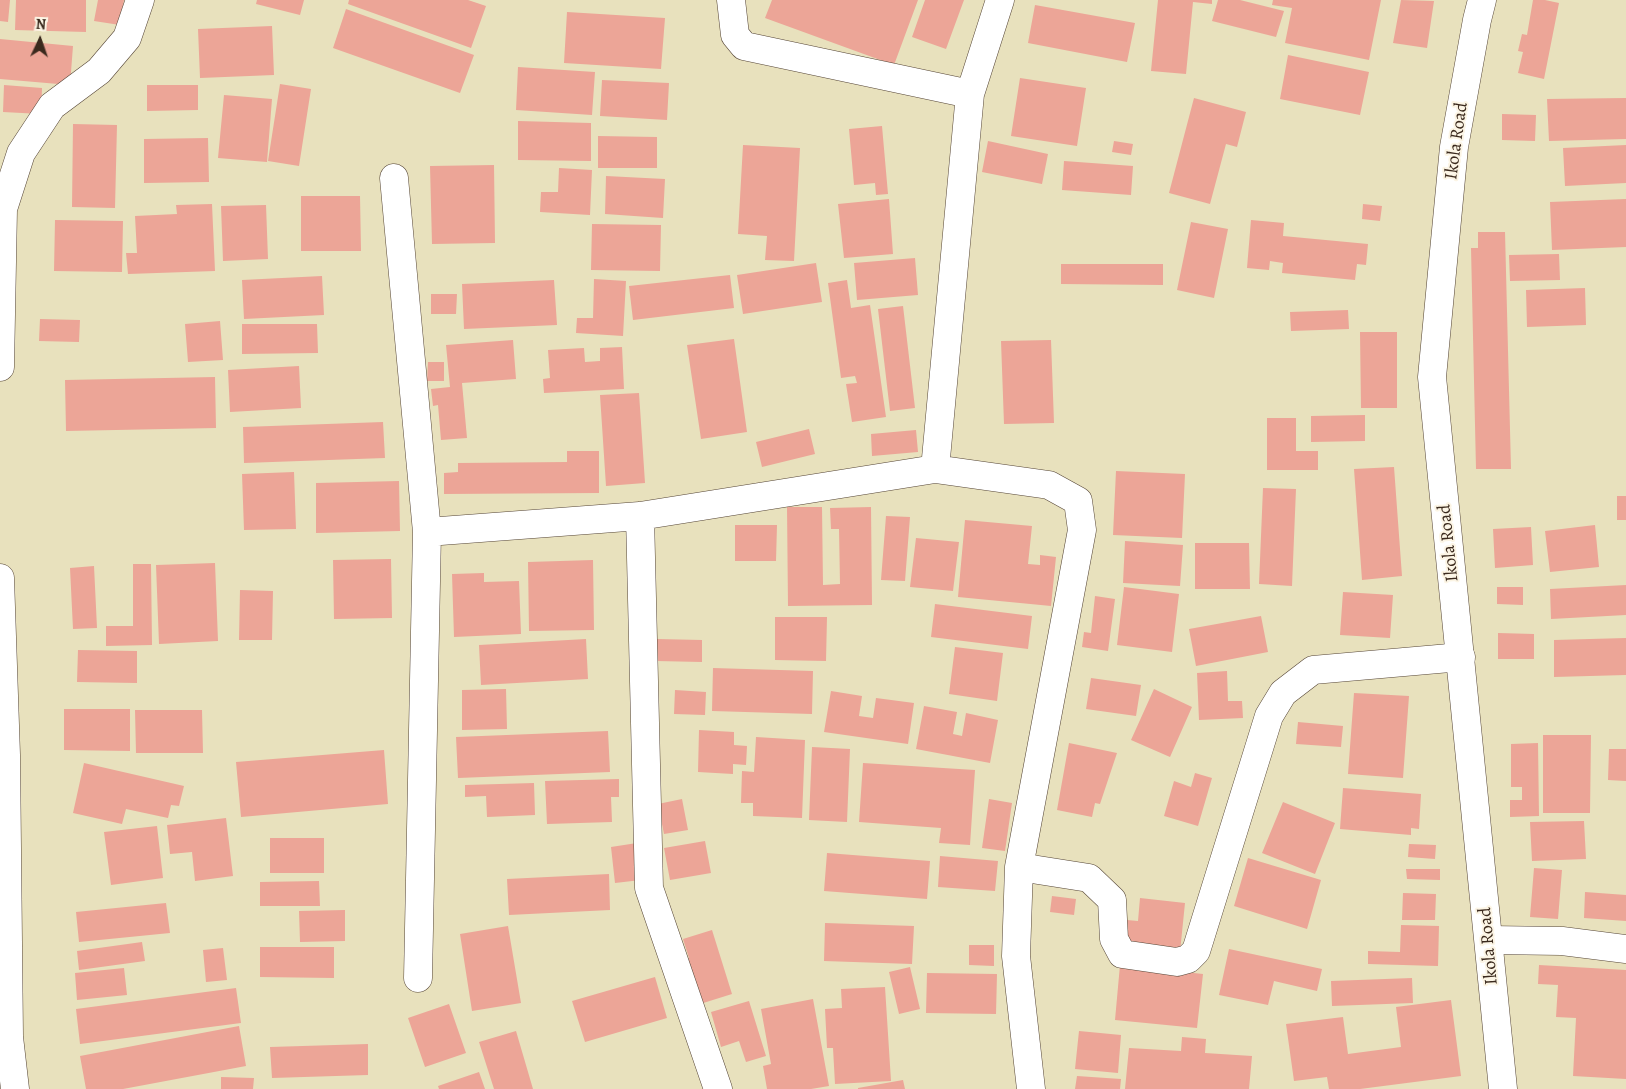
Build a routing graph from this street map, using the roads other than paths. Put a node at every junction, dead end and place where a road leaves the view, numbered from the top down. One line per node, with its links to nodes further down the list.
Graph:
1 (140, 0): 7 (street)
2 (731, 0): 5 (street)
3 (1000, 0): 5 (street)
4 (1482, 0): 13 (street, Ikola Road)
5 (970, 94): 9 (street)
6 (394, 178): 11 (street)
7 (0, 322): 8 (street)
8 (0, 367)
9 (935, 469): 10 (street); 14 (street)
10 (640, 516): 11 (street); 19 (street)
11 (427, 532): 17 (street)
12 (0, 578): 18 (street)
13 (1461, 657): 14 (street); 15 (street, Ikola Road)
14 (1019, 867): 20 (street)
15 (1489, 940): 16 (street); 21 (street, Ikola Road)
16 (1626, 949)
17 (418, 978)
18 (15, 1089)
19 (718, 1089)
20 (1031, 1089)
21 (1503, 1089)

